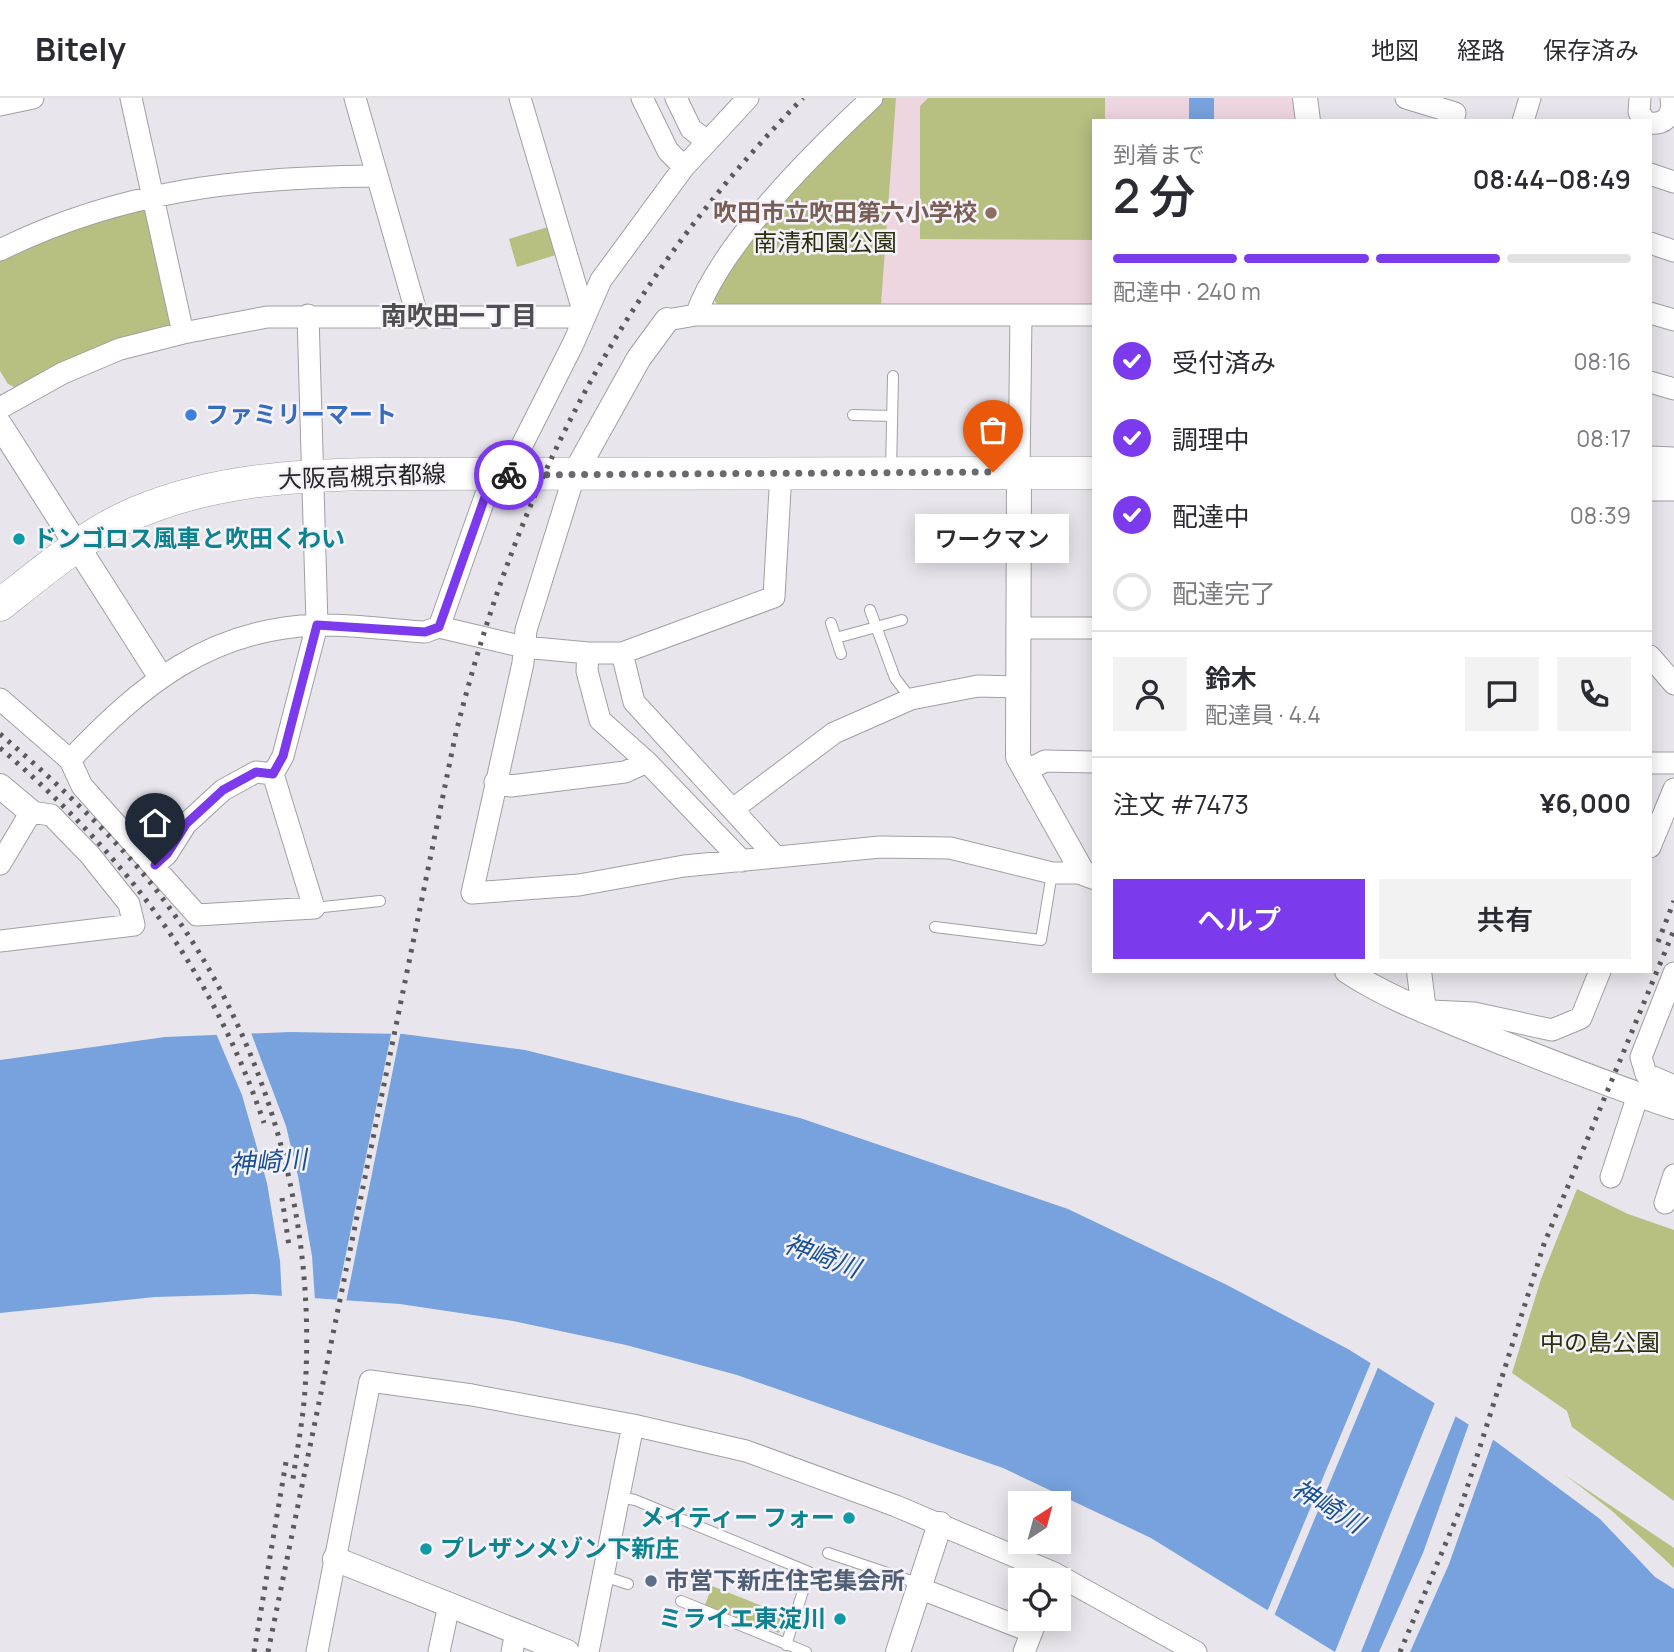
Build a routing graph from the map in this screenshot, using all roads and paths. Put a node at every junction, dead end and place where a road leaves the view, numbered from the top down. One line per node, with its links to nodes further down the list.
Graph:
1 (33, 98): 12 (street)
2 (131, 98): 23 (street)
3 (355, 98): 21 (street)
4 (520, 98): 33 (street)
5 (642, 98): 19 (street)
6 (676, 98): 18 (street)
7 (748, 98): 18 (street)
8 (872, 98): 30 (street)
9 (1305, 98): 14 (street)
10 (1406, 98): 15 (street)
11 (1530, 98): 16 (street)
12 (0, 105)
13 (1673, 107): 17 (street)
14 (1308, 119)
15 (1454, 119)
16 (1524, 119)
17 (1652, 123)
18 (706, 140): 19 (street)
19 (684, 167): 33 (street)
20 (1652, 175): 22 (street)
21 (376, 176): 23 (street); 29 (street)
22 (1674, 181)
23 (153, 195): 25 (street); 36 (street)
24 (1652, 244): 26 (street)
25 (0, 250)
26 (1674, 251)
27 (1652, 314): 35 (street)
28 (308, 315): 29 (street); 36 (street); 48 (street)
29 (417, 315): 33 (street)
30 (696, 315): 31 (street); 34 (street)
31 (1021, 315): 32 (street); 45 (street)
32 (1092, 315)
33 (585, 317): 49 (street)
34 (667, 320): 46 (street)
35 (1674, 320)
36 (183, 333): 42 (street)
37 (892, 376): 41 (lane)
38 (1652, 383): 39 (street)
39 (1674, 389)
40 (852, 415): 41 (lane)
41 (892, 416): 44 (lane)
42 (0, 422): 50 (street)
43 (781, 472): 44 (main road, 大阪高槻京都線); 46 (main road, 大阪高槻京都線); 63 (street)
44 (891, 472): 45 (main road, 大阪高槻京都線)
45 (1019, 472): 47 (main road, 大阪高槻京都線); 58 (street)
46 (575, 473): 49 (main road, 大阪高槻京都線); 61 (street)
47 (1092, 473)
48 (313, 475): 49 (main road, 大阪高槻京都線); 50 (main road, 大阪高槻京都線); 55 (street)
49 (501, 475): 57 (street)
50 (78, 547): 51 (main road, 大阪高槻京都線); 66 (street)
51 (0, 605)
52 (870, 610): 56 (lane)
53 (902, 620): 56 (lane)
54 (831, 623): 60 (lane)
55 (317, 625): 57 (street); 66 (street); 77 (street)
56 (876, 625): 60 (lane); 70 (lane)
57 (439, 627): 61 (street)
58 (1019, 628): 59 (street); 68 (street)
59 (1092, 628)
60 (836, 638): 64 (lane)
61 (524, 647): 62 (street); 78 (street)
62 (588, 653): 63 (street); 72 (street)
63 (622, 653): 81 (street)
64 (841, 654)
65 (1652, 660): 67 (street)
66 (160, 676): 71 (street)
67 (1674, 684)
68 (1018, 687): 70 (street); 76 (street)
69 (0, 699): 71 (street)
70 (911, 699): 81 (street)
71 (70, 760): 87 (street)
72 (648, 762): 78 (street); 85 (street)
73 (1092, 762): 76 (street)
74 (1652, 763): 75 (street)
75 (1674, 763)
76 (1026, 771): 89 (street)
77 (273, 774): 87 (street); 91 (street)
78 (495, 782): 85 (street)
79 (0, 786): 82 (street)
80 (1674, 789): 83 (street)
81 (733, 809): 84 (street)
82 (31, 813): 86 (street); 93 (street)
83 (1654, 827)
84 (776, 857): 85 (street); 88 (street)
85 (741, 861)
86 (0, 864)
87 (155, 865): 91 (street)
88 (1052, 873): 89 (street); 92 (lane)
89 (1088, 875)
90 (380, 901): 91 (lane)
91 (314, 908)
92 (935, 927)
93 (0, 941)
94 (1350, 973): 98 (street)
95 (1419, 973): 98 (street)
96 (1599, 973): 98 (street)
97 (1674, 976): 99 (street)
98 (1424, 1011): 102 (street)
99 (1641, 1064): 100 (street); 101 (street)
100 (1674, 1077)
101 (1674, 1086)
102 (1638, 1095): 103 (street); 105 (street)
103 (1674, 1107)
104 (1674, 1175): 106 (street)
105 (1611, 1177)
106 (1665, 1203)
107 (633, 1425): 108 (street); 109 (street); 111 (street)
108 (619, 1497): 113 (street); 121 (lane)
109 (940, 1524): 112 (street); 116 (street)
110 (828, 1553): 116 (lane)
111 (335, 1559): 118 (street); 122 (street)
112 (1033, 1568)
113 (603, 1576): 114 (lane); 125 (street)
114 (628, 1584)
115 (1071, 1585): 128 (street)
116 (920, 1586): 119 (street); 127 (street)
117 (681, 1601): 121 (lane)
118 (449, 1605): 120 (street); 123 (street)
119 (1031, 1634)
120 (514, 1642): 124 (street)
121 (786, 1645): 126 (lane)
122 (318, 1652)
123 (439, 1652)
124 (567, 1652)
125 (588, 1652)
126 (806, 1652)
127 (899, 1652)
128 (1196, 1652)

